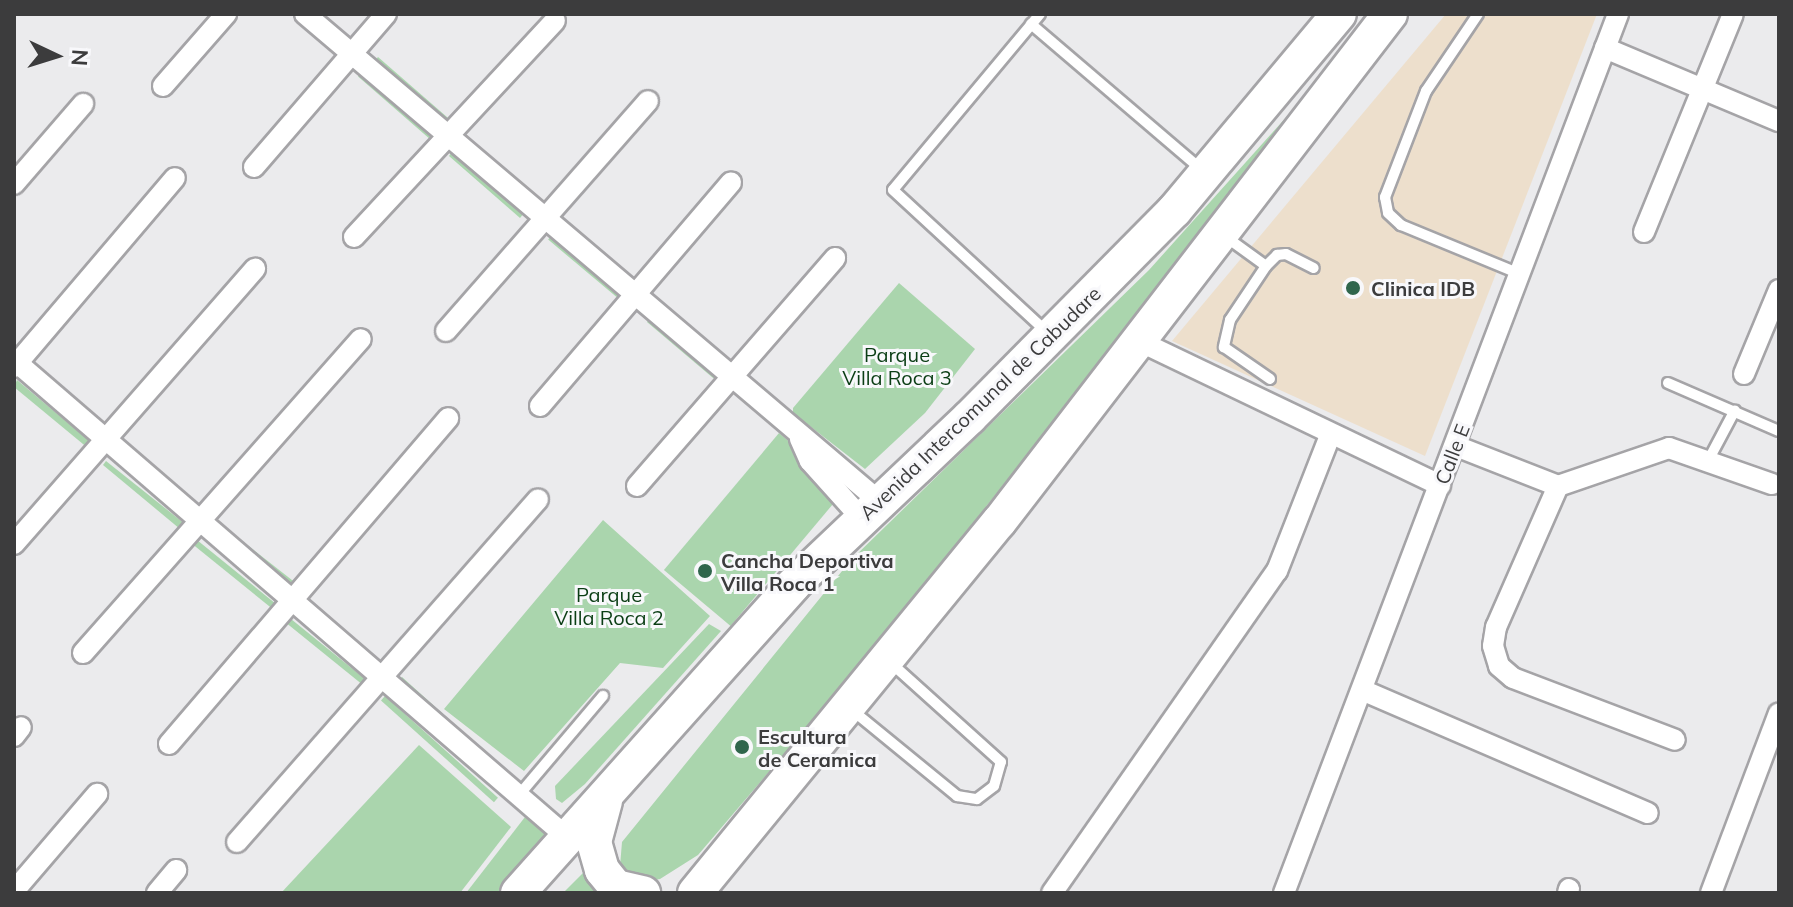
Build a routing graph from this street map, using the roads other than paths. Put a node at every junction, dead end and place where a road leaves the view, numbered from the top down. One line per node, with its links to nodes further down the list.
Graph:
1 (226, 14): 14 (street)
2 (305, 14): 13 (street)
3 (386, 14): 13 (street)
4 (1040, 14): 11 (lane)
5 (1339, 14): 21 (highway, Avenida Intercomunal de Cabudare)
6 (1390, 14): 27 (highway)
7 (1478, 14): 33 (lane)
8 (1618, 14): 12 (street, Calle E)
9 (1733, 14): 15 (street)
10 (555, 21): 19 (street)
11 (1031, 24): 21 (lane); 37 (lane)
12 (1605, 48): 15 (street); 33 (street, Calle E)
13 (352, 53): 19 (street); 20 (street)
14 (163, 86)
15 (1704, 90): 18 (street); 26 (street)
16 (648, 101): 25 (street)
17 (83, 104): 24 (street)
18 (1779, 121)
19 (449, 135): 25 (street); 28 (street)
20 (254, 167)
21 (1206, 173): 37 (highway, Avenida Intercomunal de Cabudare)
22 (175, 178): 40 (street)
23 (731, 182): 35 (street)
24 (14, 184)
25 (546, 218): 35 (street); 36 (street)
26 (1644, 232)
27 (1221, 234): 30 (lane); 39 (highway)
28 (354, 237)
29 (835, 258): 42 (street)
30 (1266, 266): 31 (lane); 43 (lane)
31 (1314, 268)
32 (255, 269): 50 (street)
33 (1520, 274): 51 (street, Calle E)
34 (1779, 290): 41 (street)
35 (635, 294): 42 (street); 45 (street)
36 (446, 331)
37 (1050, 336): 58 (highway, Avenida Intercomunal de Cabudare)
38 (361, 339): 59 (street)
39 (1139, 341): 49 (street); 63 (highway)
40 (15, 363): 50 (street)
41 (1744, 374)
42 (732, 377): 55 (street); 58 (street)
43 (1270, 379)
44 (1668, 383): 46 (lane)
45 (540, 406)
46 (1735, 410): 48 (lane); 52 (lane)
47 (448, 418): 61 (street)
48 (1779, 431)
49 (1330, 436): 54 (street); 85 (street)
50 (106, 439): 59 (street); 60 (street)
51 (1456, 446): 54 (street, Calle E); 56 (street)
52 (1709, 459): 53 (street); 56 (street)
53 (1772, 484)
54 (1440, 485): 65 (street, Calle E)
55 (637, 486)
56 (1558, 486): 69 (street)
57 (538, 499): 64 (street)
58 (871, 511): 72 (highway, Avenida Intercomunal de Cabudare)
59 (200, 520): 61 (street); 62 (street)
60 (14, 544)
61 (292, 600): 64 (street); 70 (street)
62 (83, 653)
63 (886, 659): 67 (highway); 67 (lane)
64 (382, 677): 74 (street); 77 (street)
65 (1362, 690): 75 (street); 86 (street, Calle E)
66 (603, 696): 74 (lane)
67 (847, 706): 78 (highway)
68 (1779, 713): 71 (street)
69 (1675, 740)
70 (169, 744)
71 (1771, 755): 87 (street)
72 (608, 793): 76 (highway, Avenida Intercomunal de Cabudare); 83 (highway)
73 (97, 794): 80 (street)
74 (519, 795): 76 (street)
75 (1648, 813)
76 (568, 838): 82 (highway, Avenida Intercomunal de Cabudare)
77 (237, 842)
78 (719, 862): 83 (highway); 84 (highway)
79 (176, 870): 81 (street)
80 (21, 885)
81 (157, 893)
82 (518, 893)
83 (645, 893)
84 (695, 893)
85 (1052, 893)
86 (1284, 893)
87 (1711, 893)

